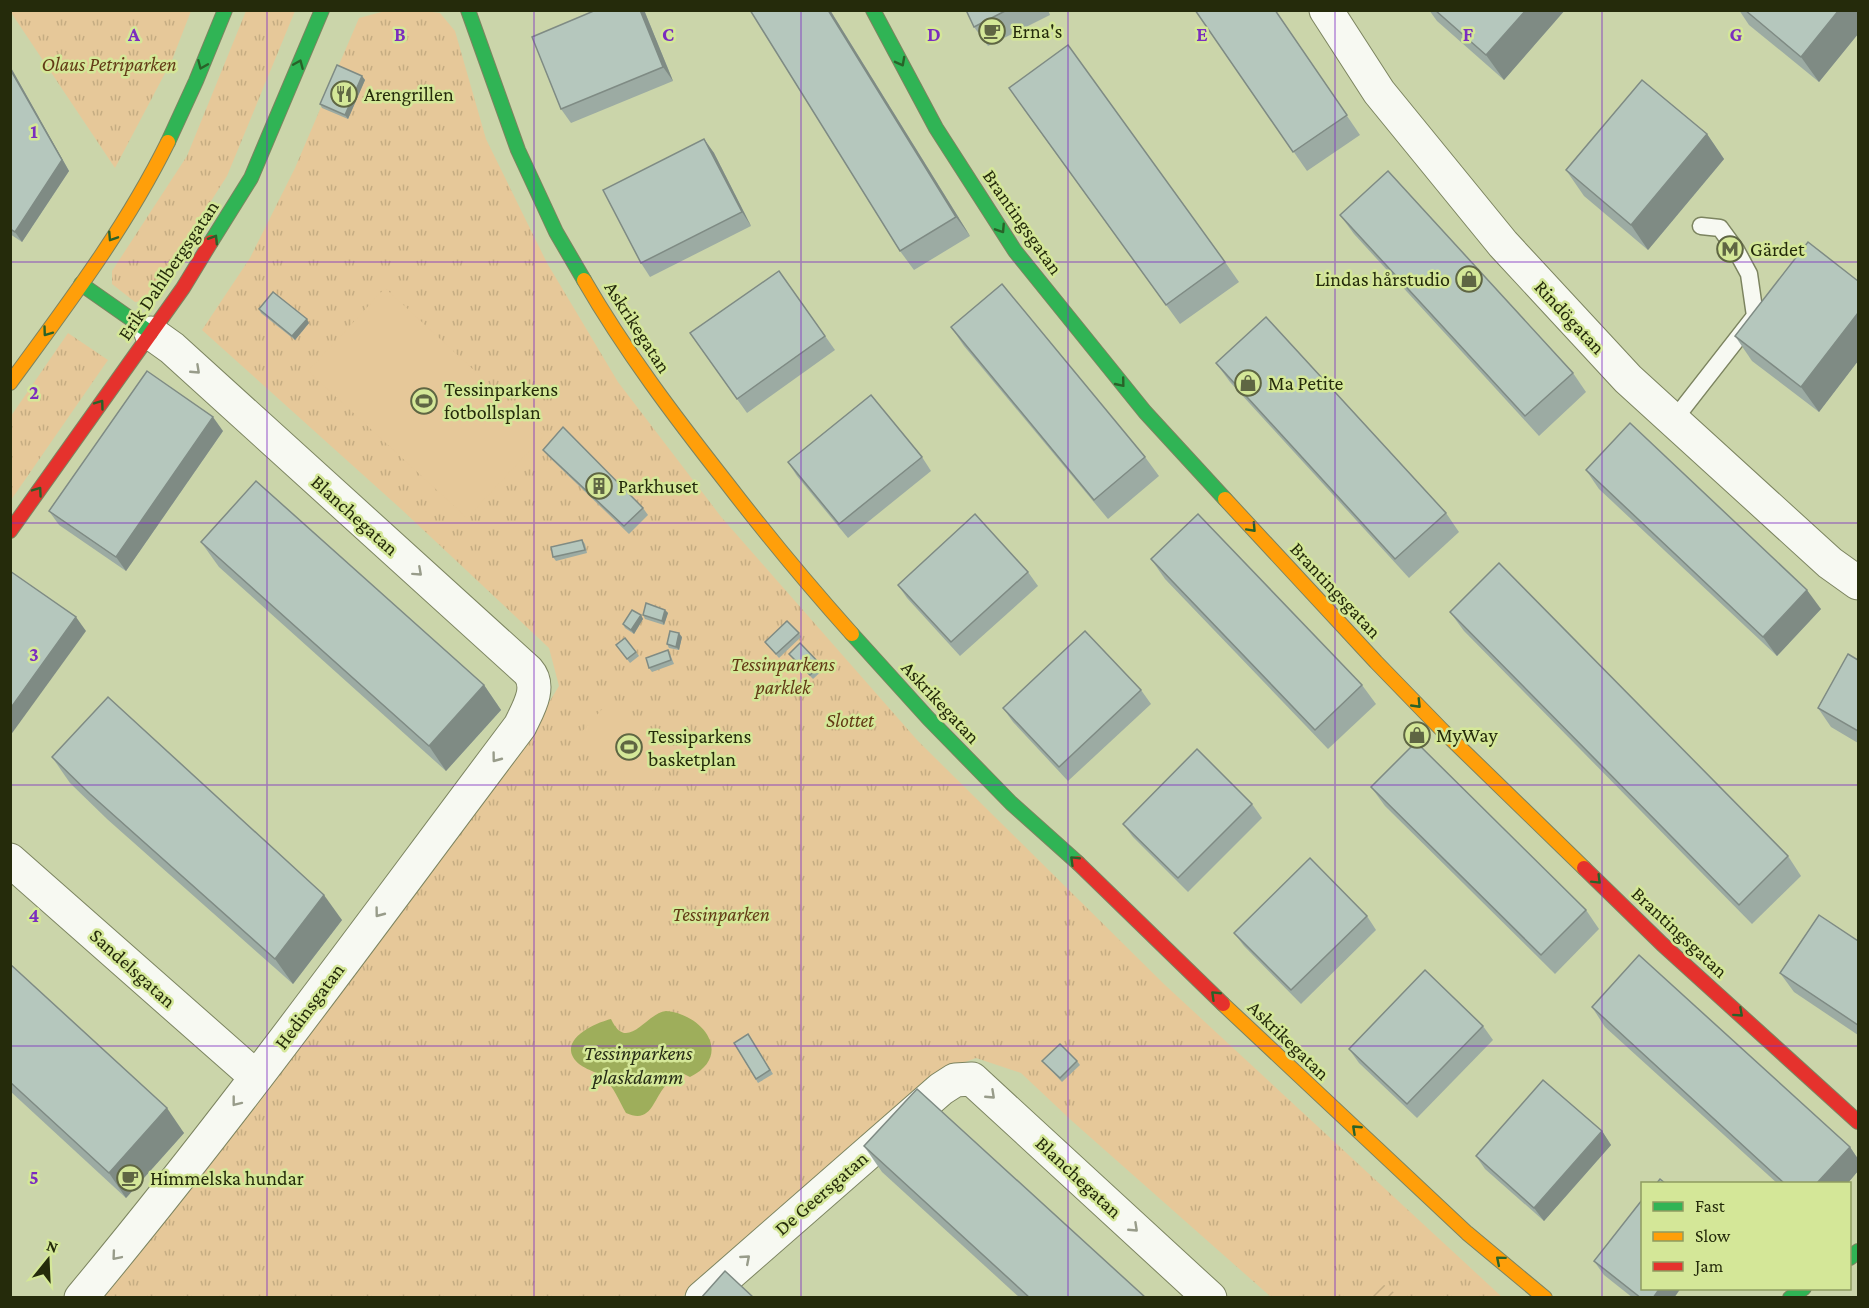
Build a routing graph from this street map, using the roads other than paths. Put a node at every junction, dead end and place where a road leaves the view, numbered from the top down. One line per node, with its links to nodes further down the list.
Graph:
1 (225, 10): 7 (street, one-way to 7)
2 (322, 10): 8 (street, Erik Dahlbergsgatan, one-way to 2)
3 (468, 10): 21 (street, Askrikegatan, one-way to 3)
4 (873, 10): 17 (street, Brantingsgatan, one-way to 17)
5 (1326, 10): 10 (street, Rindögatan)
6 (1701, 226): 10 (lane)
7 (81, 284): 8 (street); 9 (street, one-way to 9)
8 (151, 333): 11 (street, Erik Dahlbergsgatan, one-way to 8); 13 (street, Blanchegatan, one-way to 13)
9 (15, 366)
10 (1673, 421): 12 (street, Rindögatan)
11 (10, 531)
12 (1858, 583)
13 (528, 709): 15 (street, Hedinsgatan, one-way to 15)
14 (10, 860): 15 (street, Sandelsgatan)
15 (256, 1077): 18 (street, Hedinsgatan, one-way to 18)
16 (941, 1089): 19 (street, De Geersgatan, one-way to 16); 20 (street, Blanchegatan, one-way to 20)
17 (1858, 1122)
18 (81, 1298)
19 (702, 1298)
20 (1210, 1298)
21 (1545, 1298)

